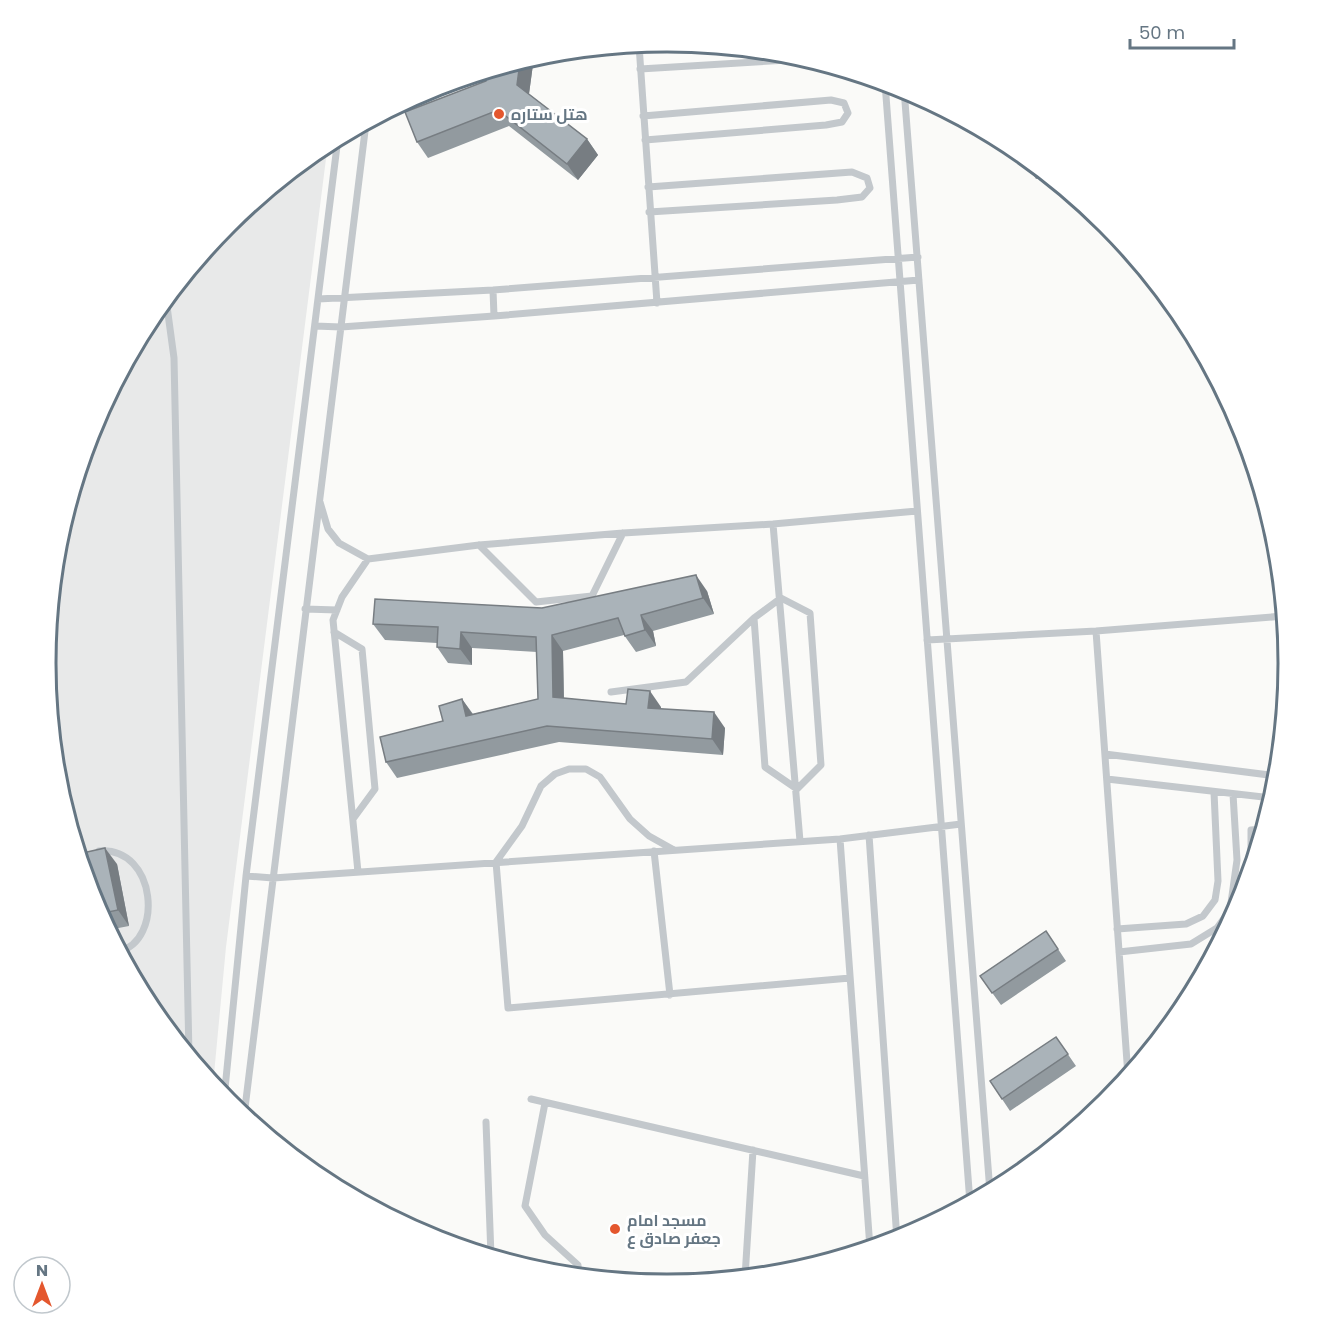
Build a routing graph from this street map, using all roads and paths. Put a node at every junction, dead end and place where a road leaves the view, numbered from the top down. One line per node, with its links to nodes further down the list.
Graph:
1 (639, 53): 3 (lane)
2 (768, 61): 3 (lane)
3 (640, 69): 6 (lane)
4 (886, 93): 13 (lane)
5 (905, 101): 12 (lane)
6 (643, 116): 8 (lane); 8 (lane)
7 (365, 133): 19 (lane)
8 (645, 140): 10 (lane)
9 (337, 150): 18 (lane)
10 (648, 187): 11 (lane); 11 (lane)
11 (649, 212): 14 (lane)
12 (918, 257): 13 (lane); 15 (lane)
13 (898, 259): 14 (lane); 16 (lane)
14 (654, 278): 17 (lane); 20 (lane)
15 (919, 280): 16 (lane); 38 (lane)
16 (900, 281): 20 (lane); 26 (lane)
17 (493, 290): 19 (lane); 22 (lane)
18 (318, 299): 19 (lane); 23 (lane)
19 (344, 299): 24 (lane)
20 (657, 303): 22 (lane)
21 (168, 312): 72 (lane)
22 (494, 316): 24 (lane)
23 (315, 326): 24 (lane); 63 (lane)
24 (341, 327): 25 (lane)
25 (319, 499): 30 (lane); 32 (lane)
26 (917, 510): 27 (lane); 39 (lane)
27 (773, 524): 28 (lane); 31 (lane)
28 (622, 533): 29 (lane); 29 (lane)
29 (479, 545): 30 (lane)
30 (368, 559): 33 (lane)
31 (781, 598): 35 (lane); 44 (lane); 44 (lane)
32 (305, 609): 33 (lane); 64 (lane)
33 (337, 610): 37 (lane)
34 (1276, 617): 36 (lane)
35 (754, 618): 40 (lane); 44 (lane)
36 (1096, 631): 38 (lane); 41 (lane)
37 (334, 632): 48 (lane); 48 (lane)
38 (947, 638): 39 (lane); 49 (lane)
39 (927, 640): 50 (lane)
40 (611, 692)
41 (1105, 754): 42 (lane); 43 (lane)
42 (1267, 775)
43 (1107, 779): 45 (lane); 67 (lane)
44 (797, 789): 54 (lane)
45 (1214, 792): 46 (lane); 67 (lane)
46 (1233, 794): 47 (lane); 60 (lane)
47 (1263, 797)
48 (353, 819): 62 (lane)
49 (961, 824): 50 (lane); 81 (lane)
50 (940, 825): 52 (lane); 82 (lane)
51 (1255, 830): 55 (lane)
52 (869, 836): 53 (lane); 83 (lane)
53 (840, 839): 54 (lane); 70 (lane)
54 (800, 841): 56 (lane)
55 (1251, 841)
56 (674, 850): 57 (lane); 61 (lane)
57 (654, 851): 61 (lane); 71 (lane)
58 (90, 853): 68 (lane)
59 (1246, 859): 60 (lane)
60 (1237, 860): 65 (lane)
61 (496, 862): 62 (lane); 71 (lane)
62 (358, 872): 64 (lane)
63 (246, 876): 64 (lane); 74 (lane)
64 (273, 878): 77 (lane)
65 (1232, 894)
66 (1218, 926): 69 (lane)
67 (1117, 929): 69 (lane)
68 (127, 948)
69 (1119, 952): 73 (lane)
70 (850, 978): 71 (lane); 80 (lane)
71 (670, 995)
72 (189, 1043)
73 (1127, 1065)
74 (225, 1085)
75 (531, 1099): 76 (lane)
76 (545, 1103): 79 (lane); 86 (lane)
77 (245, 1106)
78 (486, 1122): 85 (lane)
79 (753, 1150): 80 (lane); 87 (lane)
80 (864, 1176): 84 (lane)
81 (989, 1182)
82 (969, 1194)
83 (896, 1230)
84 (869, 1240)
85 (491, 1248)
86 (578, 1268)
87 (745, 1269)

